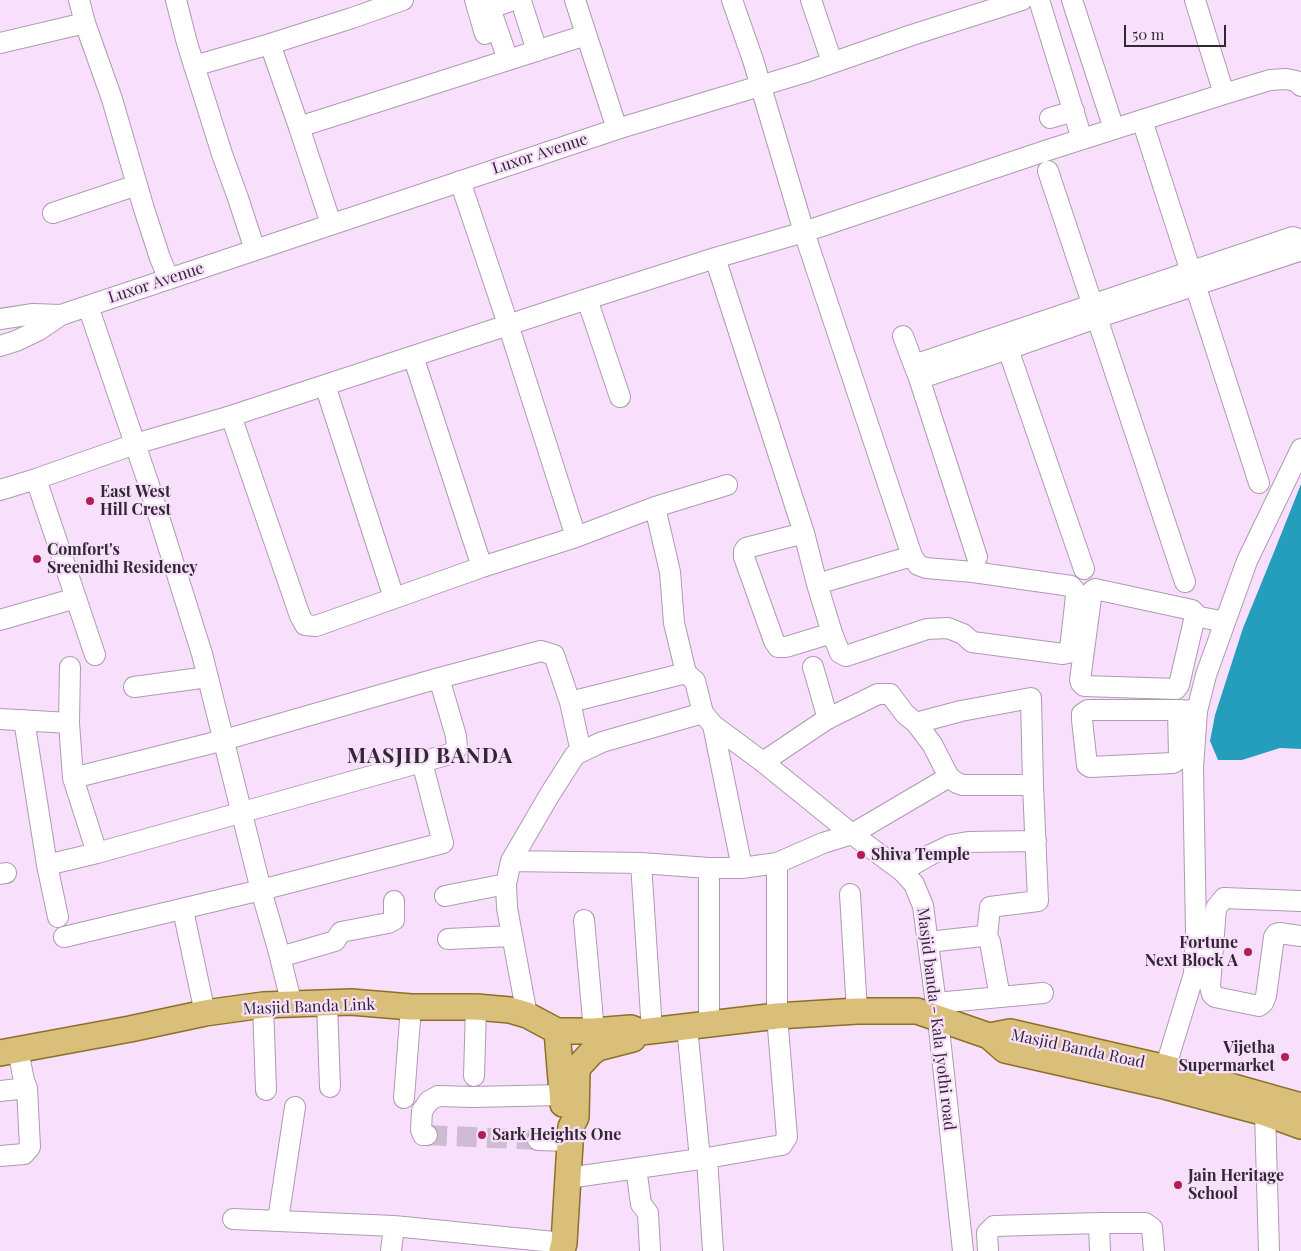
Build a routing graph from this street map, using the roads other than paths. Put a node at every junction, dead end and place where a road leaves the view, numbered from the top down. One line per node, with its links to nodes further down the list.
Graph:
1 (78, 0): 15 (street)
2 (176, 0): 22 (street)
3 (403, 0): 14 (street)
4 (474, 0): 20 (street)
5 (513, 0): 20 (street)
6 (519, 0): 19 (street)
7 (575, 0): 16 (street)
8 (732, 0): 23 (street)
9 (811, 0): 21 (street)
10 (1022, 0): 21 (street, Luxor Avenue)
11 (1039, 0): 26 (street)
12 (1072, 0): 31 (street)
13 (1195, 0): 25 (street)
14 (378, 4): 18 (street)
15 (84, 23): 17 (street); 35 (street)
16 (586, 35): 19 (street); 30 (street)
17 (0, 43)
18 (270, 44): 22 (street); 29 (street)
19 (536, 47): 20 (street)
20 (503, 59): 29 (street)
21 (832, 62): 23 (street, Luxor Avenue)
22 (194, 66): 41 (street)
23 (760, 85): 30 (street, Luxor Avenue); 38 (street)
24 (1301, 86): 25 (street)
25 (1224, 94): 28 (street)
26 (1074, 111): 27 (street); 32 (street)
27 (1050, 118)
28 (1142, 120): 31 (street); 44 (street)
29 (300, 127): 37 (street)
30 (618, 129): 34 (street, Luxor Avenue)
31 (1114, 129): 32 (street)
32 (1082, 139): 38 (street)
33 (1048, 171): 47 (street)
34 (460, 181): 37 (street, Luxor Avenue); 50 (street)
35 (137, 185): 36 (street); 43 (street)
36 (53, 214)
37 (331, 224): 41 (street, Luxor Avenue)
38 (804, 232): 42 (street); 68 (street)
39 (1301, 240): 44 (street)
40 (1301, 248): 44 (street)
41 (255, 250): 43 (street, Luxor Avenue)
42 (715, 258): 45 (street); 66 (street)
43 (169, 279): 46 (street, Luxor Avenue)
44 (1193, 279): 47 (street); 62 (street)
45 (587, 299): 50 (street); 57 (street)
46 (88, 306): 48 (street, Luxor Avenue); 59 (street)
47 (1094, 311): 53 (street); 55 (street); 72 (street)
48 (61, 314): 49 (street); 52 (street)
49 (0, 320)
50 (508, 324): 54 (street); 67 (street)
51 (903, 336): 55 (street)
52 (0, 346)
53 (1008, 349): 55 (street); 71 (street)
54 (413, 356): 56 (street); 70 (street)
55 (917, 372): 69 (street)
56 (325, 385): 58 (street); 75 (street)
57 (620, 397)
58 (231, 416): 59 (street); 75 (street)
59 (135, 444): 61 (street); 84 (street)
60 (1301, 449): 78 (street)
61 (36, 479): 64 (street); 74 (street)
62 (1259, 483)
63 (727, 485): 65 (street)
64 (0, 490)
65 (655, 507): 67 (street); 83 (street)
66 (804, 533): 73 (street); 79 (street)
67 (576, 537): 70 (street)
68 (912, 556): 73 (street); 79 (street)
69 (977, 557)
70 (482, 567): 75 (street)
71 (1084, 569)
72 (1185, 582)
73 (817, 584): 79 (street)
74 (76, 598): 77 (street); 80 (street)
75 (394, 598)
76 (1196, 616): 76 (street); 78 (street)
77 (0, 620)
78 (1225, 622): 88 (street)
79 (832, 633)
80 (96, 655)
81 (813, 667): 91 (street)
82 (70, 668): 93 (street)
83 (686, 673): 87 (street); 90 (street)
84 (208, 677): 86 (street); 95 (street)
85 (439, 678): 87 (street); 95 (street); 97 (street)
86 (134, 687)
87 (570, 702): 96 (street)
88 (1188, 710): 88 (street); 119 (street)
89 (0, 719): 92 (street)
90 (708, 719): 96 (street); 98 (street, Masjid banda - Kala Jyothi road); 111 (street)
91 (828, 719): 94 (street); 98 (street)
92 (24, 720): 93 (street); 109 (street)
93 (70, 723): 100 (street)
94 (916, 723): 99 (street); 101 (street)
95 (224, 740): 100 (street); 102 (street)
96 (581, 752): 106 (street)
97 (422, 762): 102 (street); 114 (street)
98 (763, 762): 103 (street, Masjid banda - Kala Jyothi road)
99 (949, 777): 101 (street); 103 (street)
100 (74, 778): 105 (street)
101 (1033, 785): 104 (street)
102 (242, 812): 105 (street); 114 (street)
103 (852, 834): 108 (street); 112 (street, Masjid banda - Kala Jyothi road)
104 (1036, 840): 112 (street); 127 (street)
105 (97, 853): 109 (street)
106 (511, 861): 107 (street); 113 (street)
107 (641, 863): 110 (street); 146 (street)
108 (777, 863): 111 (street); 142 (street)
109 (47, 865): 122 (street)
110 (709, 868): 111 (street); 143 (street)
111 (742, 868)
112 (902, 871): 129 (street, Masjid banda - Kala Jyothi road)
113 (506, 884): 116 (street); 124 (street)
114 (261, 890): 121 (street); 130 (street)
115 (850, 894): 138 (street)
116 (446, 896)
117 (1301, 901): 120 (street)
118 (394, 902): 130 (street)
119 (1196, 907): 120 (street); 149 (street)
120 (1216, 908): 125 (street)
121 (183, 910): 126 (street); 140 (street)
122 (58, 917)
123 (584, 920): 144 (street)
124 (512, 936): 128 (street); 141 (street)
125 (1301, 936)
126 (64, 937)
127 (987, 937): 129 (street); 132 (street)
128 (448, 938)
129 (928, 942): 139 (street, Masjid banda - Kala Jyothi road)
130 (280, 957): 134 (street)
131 (1043, 993): 132 (street)
132 (1000, 997): 139 (street)
133 (327, 1003): 134 (main road, Masjid Banda Link); 136 (main road, Masjid Banda Link); 150 (street)
134 (292, 1004): 135 (main road, Masjid Banda Link)
135 (263, 1005): 140 (main road, Masjid Banda Link); 152 (street)
136 (411, 1007): 137 (main road, Masjid Banda Link); 154 (street)
137 (476, 1007): 141 (main road, Masjid Banda Link); 148 (street)
138 (858, 1010): 139 (main road); 142 (main road)
139 (937, 1011): 149 (main road, Masjid Banda Road); 174 (street, Masjid banda - Kala Jyothi road)
140 (205, 1013): 147 (main road, Masjid Banda Link)
141 (527, 1015): 145 (main road, Masjid Banda Link)
142 (777, 1016): 143 (main road); 163 (street)
143 (698, 1026): 146 (main road); 163 (street)
144 (594, 1031): 145 (main road); 146 (main road)
145 (558, 1032): 158 (main road)
146 (646, 1032): 158 (main road)
147 (9, 1051): 151 (street)
148 (474, 1076)
149 (1163, 1076): 155 (main road, Masjid Banda Road); 157 (main road, Masjid Banda Road)
150 (330, 1087)
151 (27, 1088): 153 (street); 162 (street)
152 (266, 1090)
153 (0, 1091)
154 (404, 1098)
155 (1301, 1106)
156 (295, 1108): 167 (street)
157 (1265, 1113): 159 (main road, Masjid Banda Road); 178 (street)
158 (569, 1116): 160 (street); 161 (street); 165 (main road)
159 (1301, 1126)
160 (427, 1135)
161 (538, 1140)
162 (0, 1156)
163 (703, 1159): 164 (street); 173 (street)
164 (636, 1168): 165 (street); 172 (street)
165 (568, 1178): 170 (main road)
166 (234, 1219): 167 (street)
167 (278, 1220): 169 (street)
168 (1099, 1223): 175 (street); 176 (street); 177 (street)
169 (394, 1226): 170 (street); 171 (street)
170 (563, 1247)
171 (391, 1251)
172 (650, 1251)
173 (713, 1251)
174 (963, 1251)
175 (988, 1251)
176 (1100, 1251)
177 (1154, 1251)
178 (1270, 1251)

